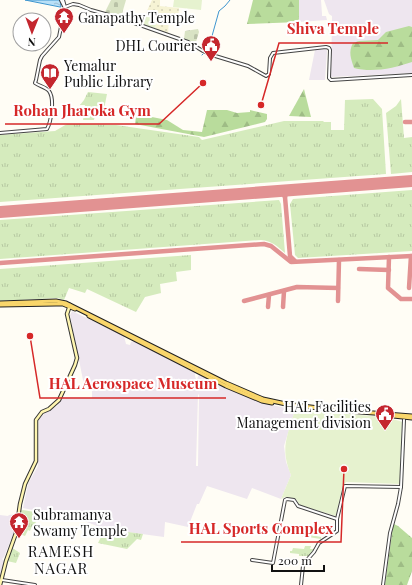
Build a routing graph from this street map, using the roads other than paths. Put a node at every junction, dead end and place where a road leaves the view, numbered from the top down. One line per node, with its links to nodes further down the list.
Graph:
1 (62, 0): 2 (street)
2 (64, 7): 3 (street); 4 (street)
3 (412, 74)
4 (0, 133)
5 (0, 304): 6 (main road)
6 (71, 306): 7 (main road); 13 (main road)
7 (401, 416): 8 (main road); 9 (main road)
8 (412, 417): 9 (main road)
9 (404, 420): 10 (street)
10 (400, 487): 11 (street); 17 (street)
11 (338, 519): 12 (street); 16 (street)
12 (252, 560)
13 (2, 580): 14 (main road); 15 (street)
14 (0, 585)
15 (35, 585)
16 (301, 585)
17 (383, 585)

